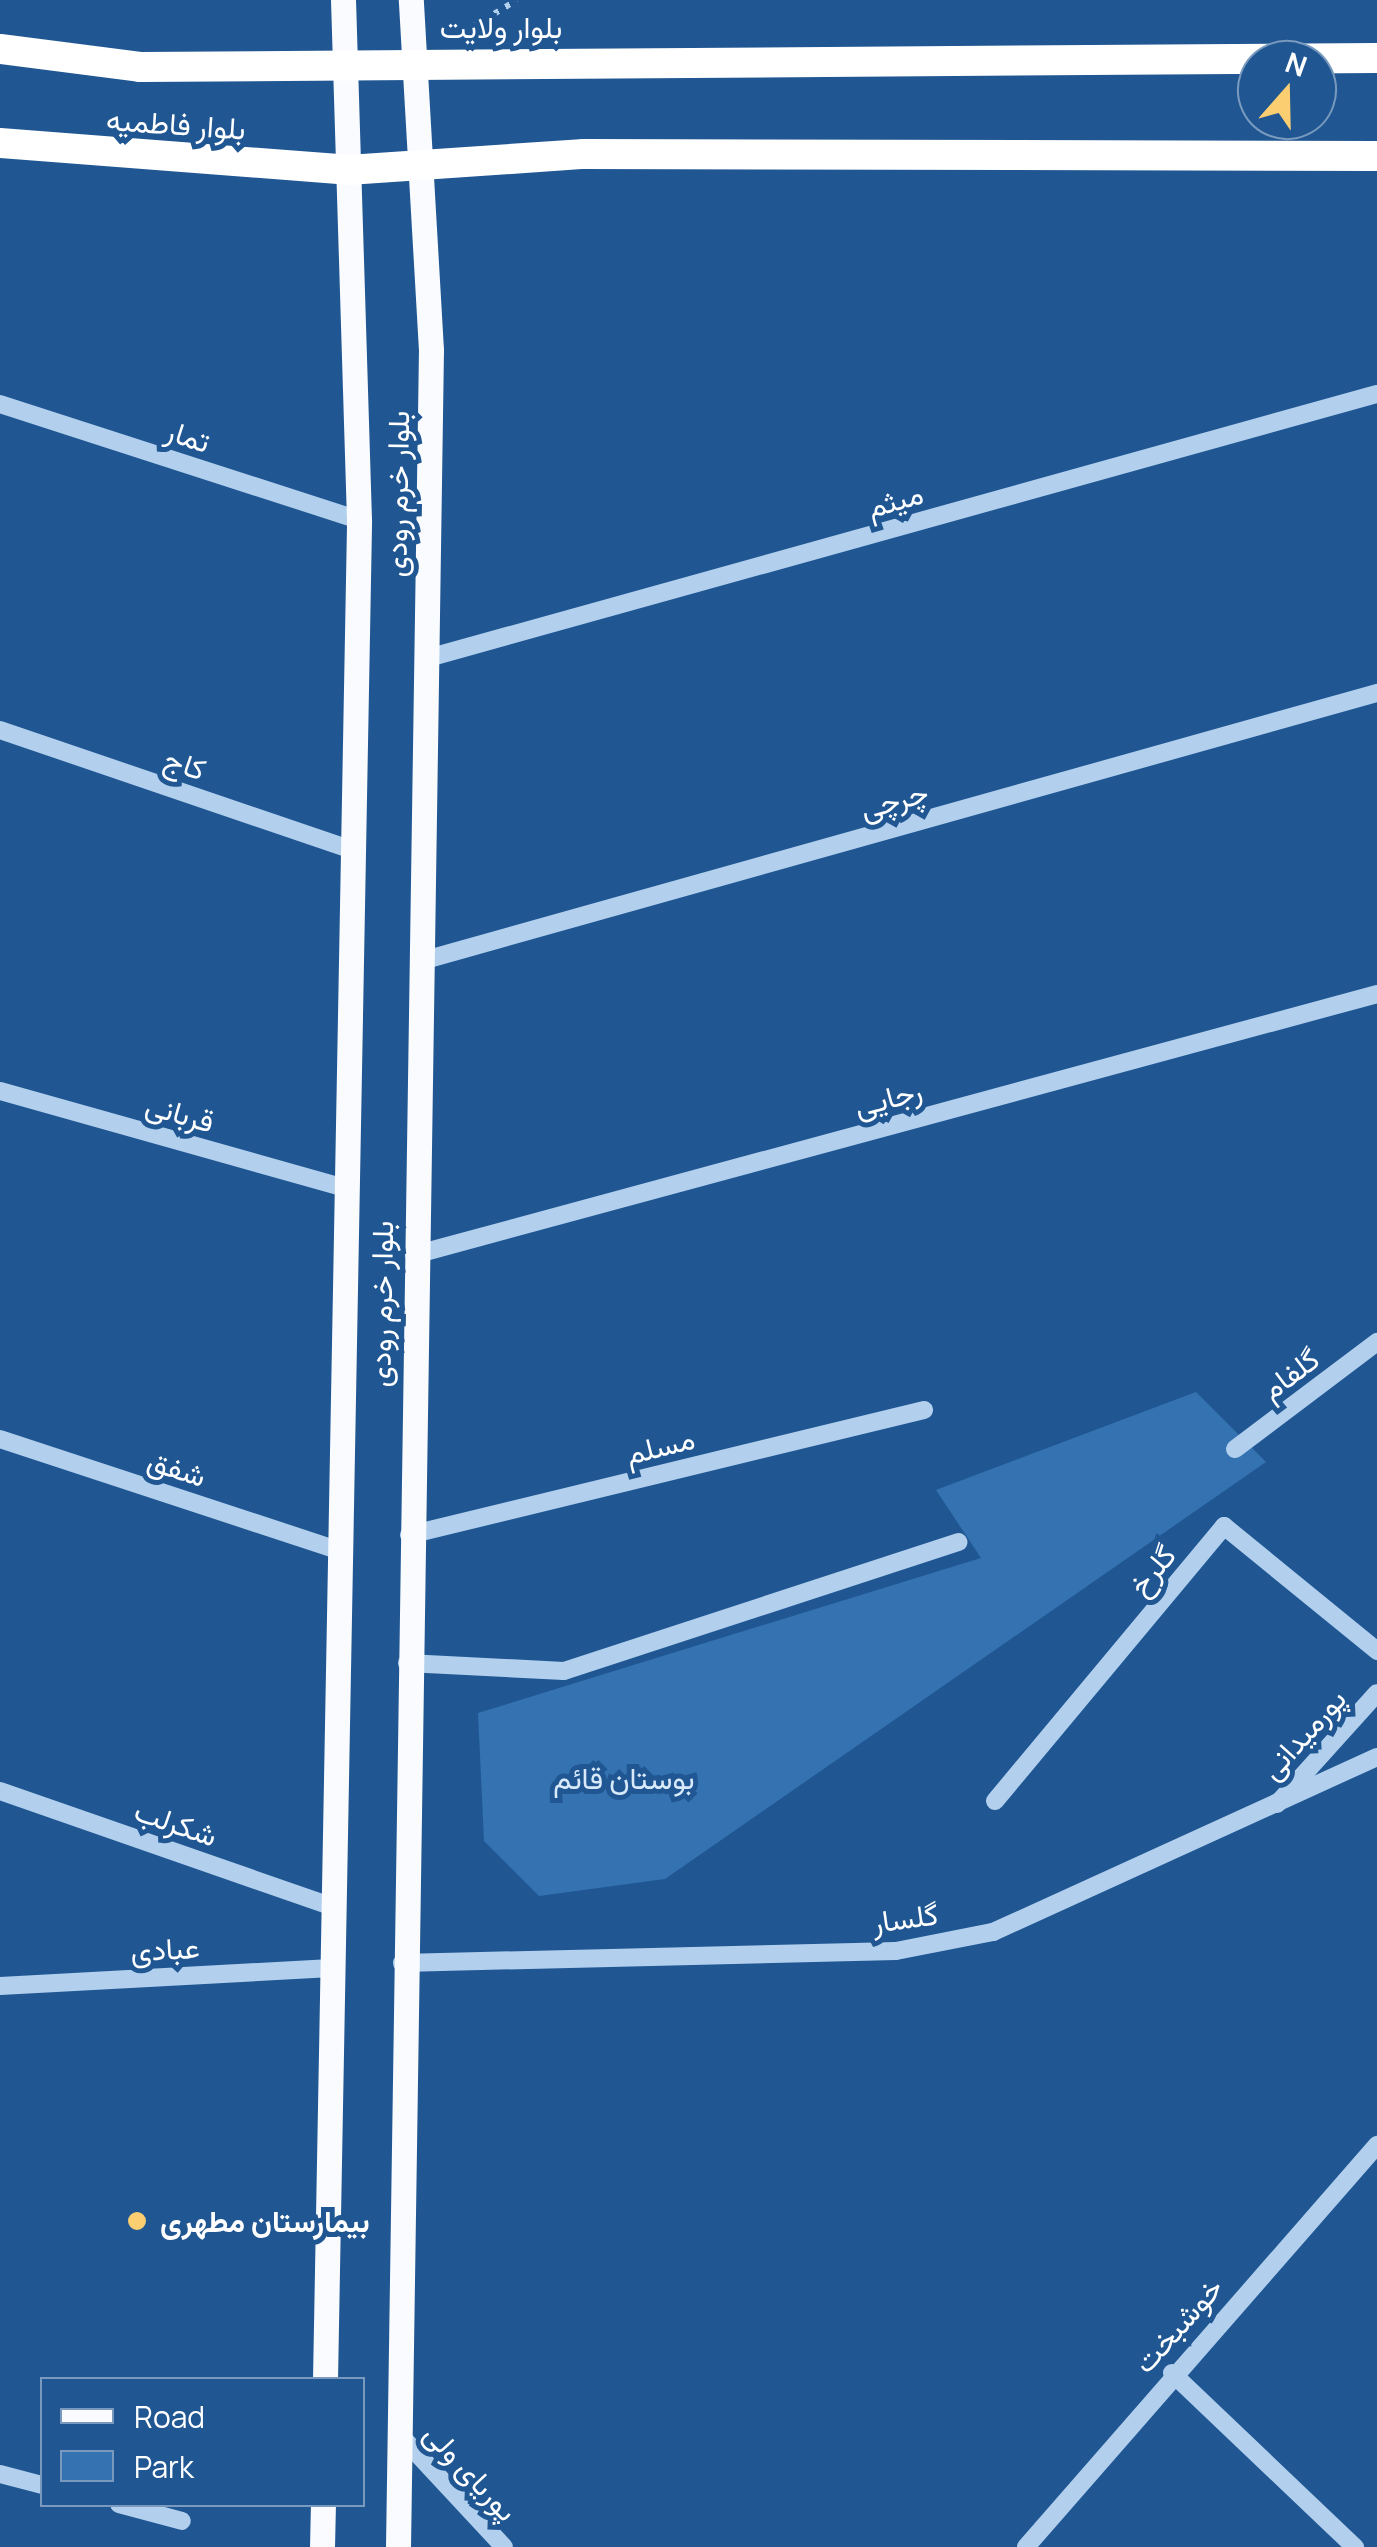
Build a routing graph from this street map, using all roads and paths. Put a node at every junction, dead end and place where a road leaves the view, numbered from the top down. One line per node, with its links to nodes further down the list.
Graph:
1 (343, 0): 6 (main road, بلوار خرم رودی)
2 (411, 0): 5 (main road, بلوار خرم رودی)
3 (0, 49): 6 (highway, بلوار فاطمیه)
4 (1377, 58): 5 (highway, بلوار ولایت)
5 (416, 62): 6 (highway, بلوار ولایت); 9 (main road, بلوار خرم رودی)
6 (346, 65): 10 (main road, بلوار خرم رودی)
7 (0, 144): 10 (highway, بلوار فاطمیه)
8 (1377, 156): 9 (highway)
9 (424, 167): 10 (highway); 14 (main road, بلوار خرم رودی)
10 (348, 170): 13 (main road, بلوار خرم رودی)
11 (1377, 394): 14 (street, میثم)
12 (0, 404): 13 (street, تمار)
13 (359, 520): 17 (main road, بلوار خرم رودی)
14 (428, 658): 18 (main road, بلوار خرم رودی)
15 (1377, 694): 18 (street, چرچی)
16 (0, 730): 17 (street, کاج)
17 (353, 850): 21 (main road, بلوار خرم رودی)
18 (425, 960): 22 (main road, بلوار خرم رودی)
19 (1377, 994): 22 (street, رجایی)
20 (0, 1091): 21 (street, قربانی)
21 (346, 1188): 29 (main road, بلوار خرم رودی)
22 (414, 1255): 27 (main road, بلوار خرم رودی)
23 (1377, 1342): 26 (street, گلفام)
24 (924, 1410): 27 (street, مسلم)
25 (0, 1439): 29 (street, شفق)
26 (1235, 1448)
27 (410, 1536): 31 (main road, بلوار خرم رودی)
28 (958, 1542): 31 (street)
29 (338, 1550): 37 (main road, بلوار خرم رودی)
30 (1377, 1652): 35 (street, گلرخ)
31 (407, 1663): 38 (main road, بلوار خرم رودی)
32 (1377, 1693): 36 (street, پورمیدانی)
33 (1377, 1757): 36 (street, گلسار)
34 (0, 1792): 37 (street, شکرلب)
35 (996, 1801)
36 (1270, 1812): 38 (street, گلسار)
37 (333, 1906): 39 (main road, بلوار خرم رودی)
38 (402, 1963): 44 (main road, بلوار خرم رودی)
39 (332, 1968): 40 (street, عبادی); 43 (main road, بلوار خرم رودی)
40 (0, 1986)
41 (1377, 2145): 42 (street, خوشبخت)
42 (1172, 2373): 53 (street, خوشبخت); 54 (street)
43 (325, 2377)
44 (399, 2434): 51 (main road, بلوار خرم رودی); 52 (street, پوریای ولی)
45 (0, 2474): 46 (street)
46 (40, 2484)
47 (131, 2507): 49 (street)
48 (323, 2507): 50 (main road)
49 (182, 2520)
50 (322, 2547)
51 (398, 2547)
52 (504, 2547)
53 (1026, 2547)
54 (1356, 2547)

